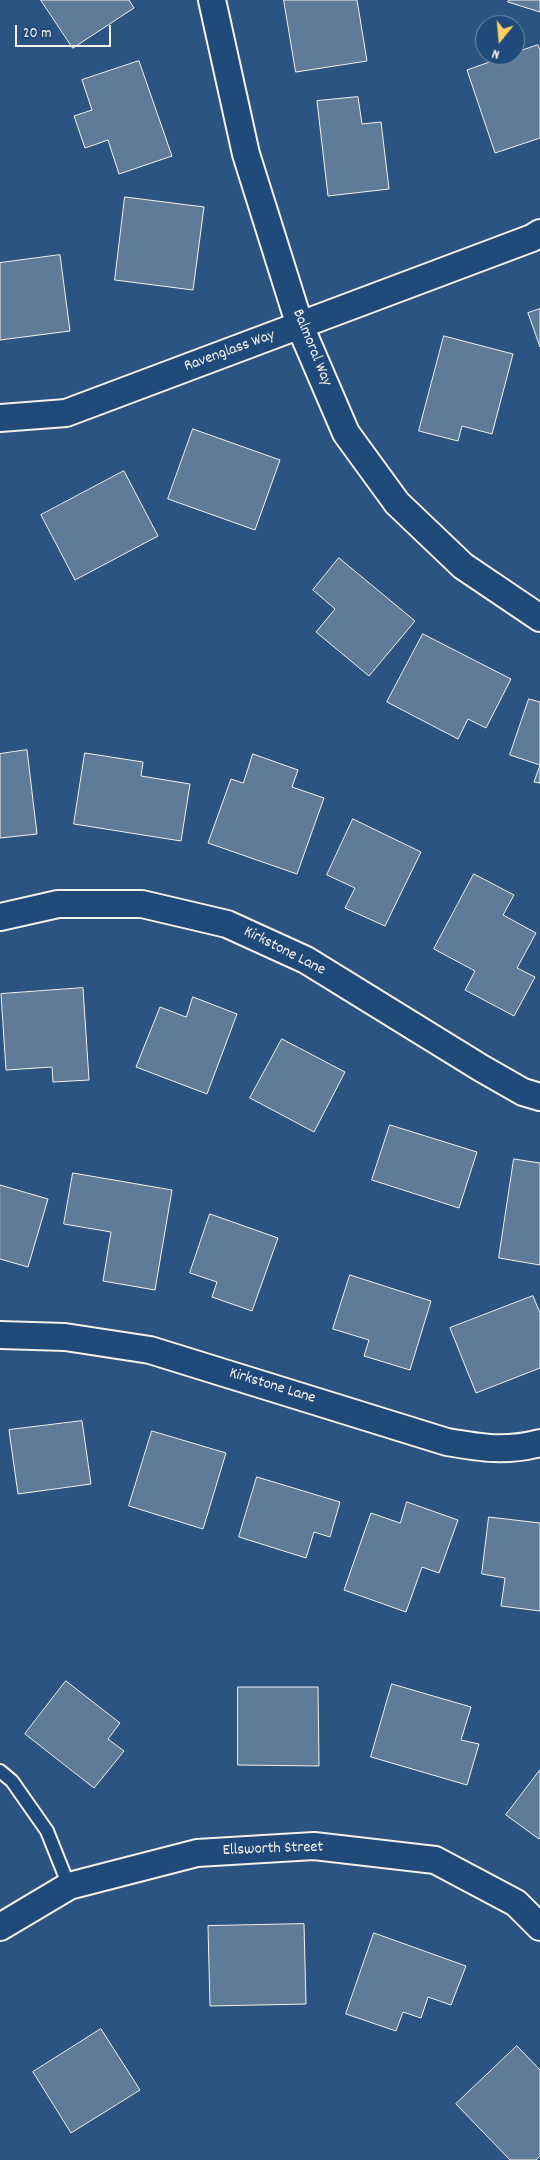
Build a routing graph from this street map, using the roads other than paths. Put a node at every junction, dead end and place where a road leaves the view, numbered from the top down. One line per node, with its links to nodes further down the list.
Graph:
1 (212, 0): 3 (street, Balmoral Way)
2 (540, 234): 3 (street, Ravenglass Way)
3 (300, 326): 4 (street, Ravenglass Way); 5 (street, Balmoral Way)
4 (0, 418)
5 (540, 618)
6 (0, 917): 7 (street, Kirkstone Lane)
7 (540, 1097)
8 (0, 1335): 9 (street, Kirkstone Lane)
9 (540, 1443)
10 (0, 1771): 11 (lane)
11 (69, 1886): 12 (street, Ellsworth Street); 13 (street, Ellsworth Street)
12 (0, 1927)
13 (540, 1927)

